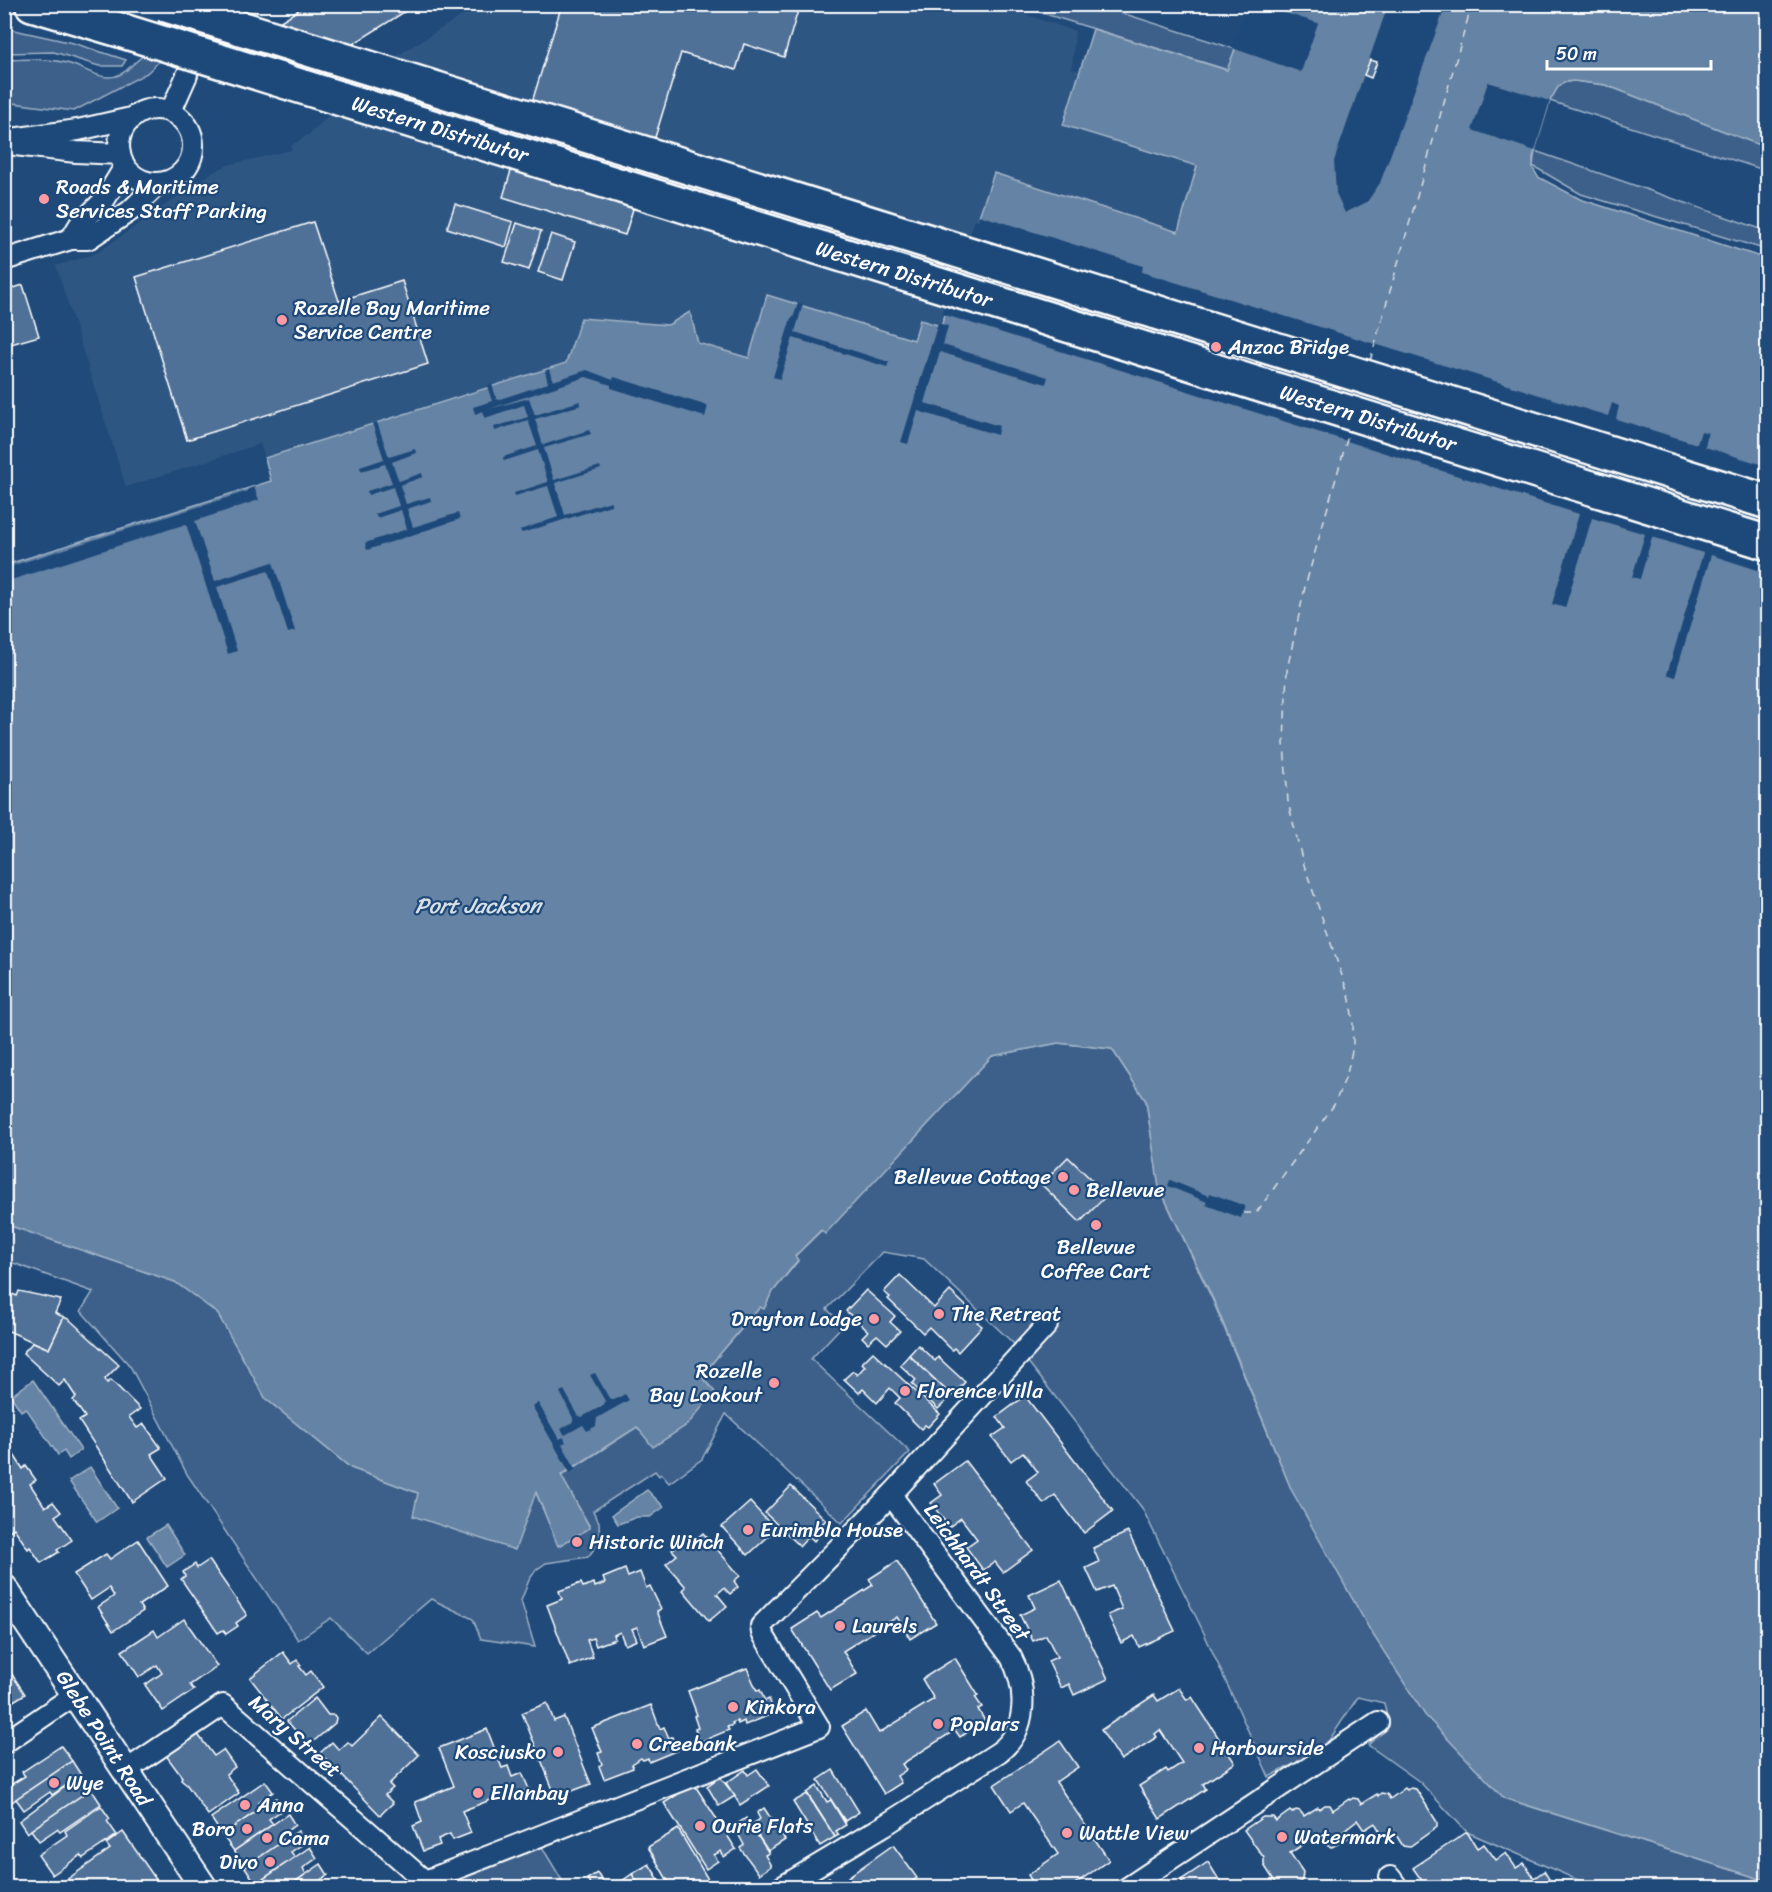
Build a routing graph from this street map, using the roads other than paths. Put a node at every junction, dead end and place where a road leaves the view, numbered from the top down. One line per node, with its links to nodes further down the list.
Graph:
1 (163, 4): 11 (highway, Western Distributor, bridge)
2 (28, 5): 12 (highway, Western Distributor, bridge)
3 (187, 75): 4 (street)
4 (171, 111): 5 (street); 8 (street)
5 (131, 118): 6 (street); 7 (street)
6 (4, 141): 7 (street)
7 (122, 160): 8 (street); 9 (street)
8 (159, 183): 9 (street)
9 (71, 239): 10 (street)
10 (4, 260)
11 (1767, 502)
12 (1767, 543)
13 (1047, 1325): 14 (street)
14 (891, 1495): 20 (street); 22 (street, Leichhardt Street)
15 (4, 1588): 16 (street, Glebe Point Road)
16 (76, 1694): 18 (street); 19 (street, Glebe Point Road)
17 (1378, 1722): 23 (street)
18 (4, 1743)
19 (125, 1771): 20 (street, Mary Street); 21 (street, Glebe Point Road)
20 (426, 1884)
21 (204, 1887)
22 (780, 1887)
23 (1126, 1887)

